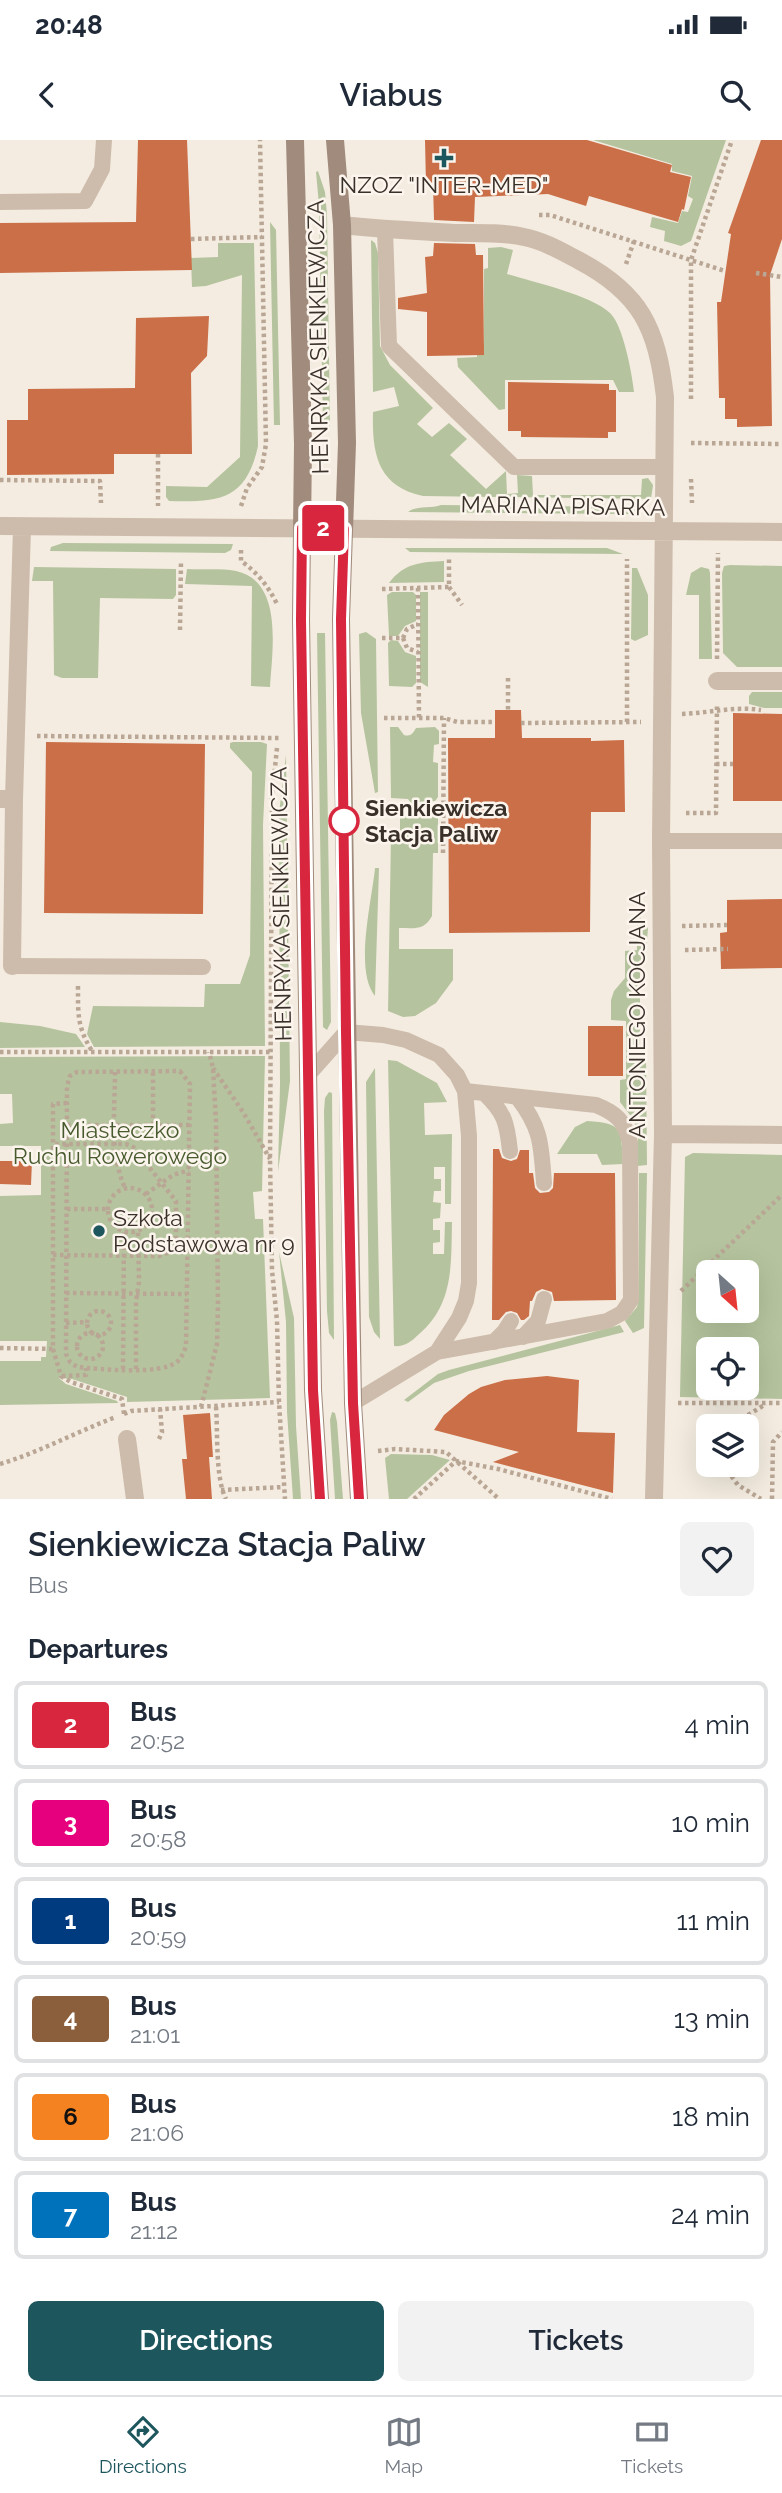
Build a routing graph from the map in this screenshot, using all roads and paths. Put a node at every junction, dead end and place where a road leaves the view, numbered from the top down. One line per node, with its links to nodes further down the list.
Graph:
1 (104, 140): 6 (lane)
2 (260, 140): 9 (path)
3 (295, 140): 30 (street, HENRYKA SIENKIEWICZA)
4 (335, 140): 7 (street, HENRYKA SIENKIEWICZA)
5 (732, 140): 13 (path)
6 (0, 202)
7 (342, 225): 8 (street, ANTONIEGO KOCJANA); 31 (street, HENRYKA SIENKIEWICZA)
8 (385, 230): 19 (street, ANTONIEGO KOCJANA); 19 (lane)
9 (262, 237): 10 (path); 23 (path)
10 (191, 239)
11 (756, 274): 12 (path)
12 (782, 277)
13 (691, 404)
14 (691, 430): 15 (path)
15 (691, 443): 16 (path); 18 (path)
16 (782, 443)
17 (158, 454): 26 (path)
18 (691, 456)
19 (665, 467): 32 (street, ANTONIEGO KOCJANA)
20 (691, 479): 22 (path)
21 (0, 480): 24 (path)
22 (692, 503)
23 (230, 506)
24 (101, 507)
25 (147, 507): 26 (path)
26 (159, 507): 27 (path)
27 (171, 508)
28 (0, 526): 29 (street, MARIANA PISARKA)
29 (22, 527): 30 (street, MARIANA PISARKA); 62 (street)
30 (302, 528): 31 (street, MARIANA PISARKA); 88 (street, HENRYKA SIENKIEWICZA)
31 (344, 529): 32 (street, MARIANA PISARKA); 80 (street, HENRYKA SIENKIEWICZA)
32 (663, 531): 33 (street, MARIANA PISARKA); 70 (street, ANTONIEGO KOCJANA)
33 (782, 532)
34 (449, 557): 39 (path)
35 (627, 559): 60 (path)
36 (716, 559): 50 (path)
37 (181, 561): 45 (path)
38 (241, 561): 43 (path)
39 (449, 587): 40 (path); 42 (path)
40 (418, 588): 41 (path); 44 (path)
41 (382, 589)
42 (462, 605)
43 (279, 613)
44 (418, 624): 47 (path); 48 (path)
45 (180, 630)
46 (382, 638): 47 (path)
47 (402, 638): 48 (path)
48 (418, 652): 56 (path)
49 (508, 678): 53 (path)
50 (717, 681): 51 (street)
51 (782, 681)
52 (717, 709): 54 (path); 55 (path); 64 (path)
53 (508, 710)
54 (761, 710)
55 (701, 713)
56 (419, 718): 57 (path); 58 (path)
57 (444, 718): 59 (path); 68 (path)
58 (384, 719)
59 (495, 722)
60 (522, 723)
61 (279, 725): 63 (path)
62 (15, 736): 63 (path); 66 (street)
63 (279, 738): 84 (path)
64 (716, 764): 65 (path); 69 (path)
65 (733, 764)
66 (7, 799): 77 (street)
67 (384, 806): 68 (path)
68 (442, 806): 72 (path)
69 (686, 813)
70 (661, 841): 71 (lane); 97 (street, ANTONIEGO KOCJANA)
71 (782, 841)
72 (443, 853)
73 (727, 925): 74 (path)
74 (681, 926)
75 (728, 949): 76 (path)
76 (681, 950)
77 (12, 966): 78 (lane)
78 (78, 967): 79 (lane); 82 (path)
79 (203, 967)
80 (346, 1032): 88 (lane); 89 (lane); 138 (street, HENRYKA SIENKIEWICZA)
81 (0, 1052): 82 (path)
82 (92, 1052): 83 (path)
83 (209, 1052): 84 (path); 85 (path)
84 (272, 1052): 103 (path)
85 (213, 1068): 103 (path); 142 (path)
86 (153, 1071): 87 (path); 95 (path); 96 (path)
87 (115, 1072): 92 (path); 94 (path)
88 (308, 1075): 159 (street, HENRYKA SIENKIEWICZA)
89 (465, 1091): 90 (lane); 132 (lane)
90 (484, 1093): 91 (lane); 102 (lane)
91 (518, 1098): 106 (lane); 128 (lane)
92 (67, 1103): 93 (path); 99 (path)
93 (67, 1125): 94 (path); 100 (path)
94 (115, 1125): 95 (path); 101 (path)
95 (153, 1125): 96 (path)
96 (190, 1125): 104 (path)
97 (663, 1134): 98 (street); 164 (street, ANTONIEGO KOCJANA)
98 (782, 1135)
99 (54, 1144): 100 (path); 114 (path)
100 (66, 1144): 101 (path); 110 (path)
101 (115, 1144): 105 (path); 107 (path)
102 (510, 1151)
103 (270, 1160): 137 (path)
104 (189, 1170): 105 (path); 122 (path)
105 (161, 1183): 108 (path); 117 (path)
106 (544, 1183)
107 (125, 1188): 108 (path); 111 (path)
108 (146, 1194): 112 (path)
109 (782, 1195): 118 (path)
110 (67, 1209): 111 (path); 115 (path)
111 (107, 1209): 113 (path)
112 (138, 1231): 113 (path); 117 (path)
113 (124, 1232): 116 (path)
114 (53, 1255): 115 (path); 131 (path)
115 (66, 1255): 116 (path); 119 (path)
116 (125, 1256): 117 (path); 120 (path)
117 (139, 1256): 121 (path)
118 (677, 1282)
119 (66, 1293): 120 (path); 126 (path)
120 (124, 1293): 121 (path); 134 (path)
121 (137, 1294): 122 (path); 135 (path)
122 (187, 1294): 135 (path)
123 (544, 1299): 128 (lane)
124 (511, 1321): 129 (lane)
125 (88, 1322): 126 (path); 127 (path); 127 (path)
126 (66, 1323): 133 (path)
127 (95, 1334): 127 (path)
128 (523, 1337): 129 (lane)
129 (494, 1342): 132 (lane)
130 (0, 1348): 131 (path)
131 (53, 1349): 136 (path)
132 (437, 1352): 138 (lane)
133 (86, 1368): 134 (path); 136 (path)
134 (123, 1369): 135 (path)
135 (136, 1369)
136 (61, 1376): 145 (path)
137 (279, 1402): 143 (path); 154 (path)
138 (353, 1403): 160 (street, HENRYKA SIENKIEWICZA)
139 (674, 1403): 140 (path)
140 (767, 1403): 141 (path); 146 (path)
141 (782, 1403)
142 (201, 1407): 143 (path); 144 (path)
143 (216, 1407): 155 (path)
144 (160, 1409): 145 (path); 149 (path)
145 (124, 1414): 152 (path)
146 (749, 1414)
147 (782, 1432): 166 (path)
148 (127, 1439): 156 (street)
149 (159, 1440)
150 (377, 1451): 151 (path)
151 (456, 1461): 161 (path); 162 (path); 163 (path)
152 (0, 1464)
153 (732, 1477): 165 (path)
154 (284, 1487): 155 (path); 158 (path)
155 (221, 1490): 157 (path)
156 (135, 1499)
157 (226, 1499)
158 (285, 1499)
159 (320, 1499)
160 (359, 1499)
161 (414, 1499)
162 (499, 1499)
163 (612, 1499)
164 (654, 1499)
165 (761, 1499)
166 (772, 1499)

